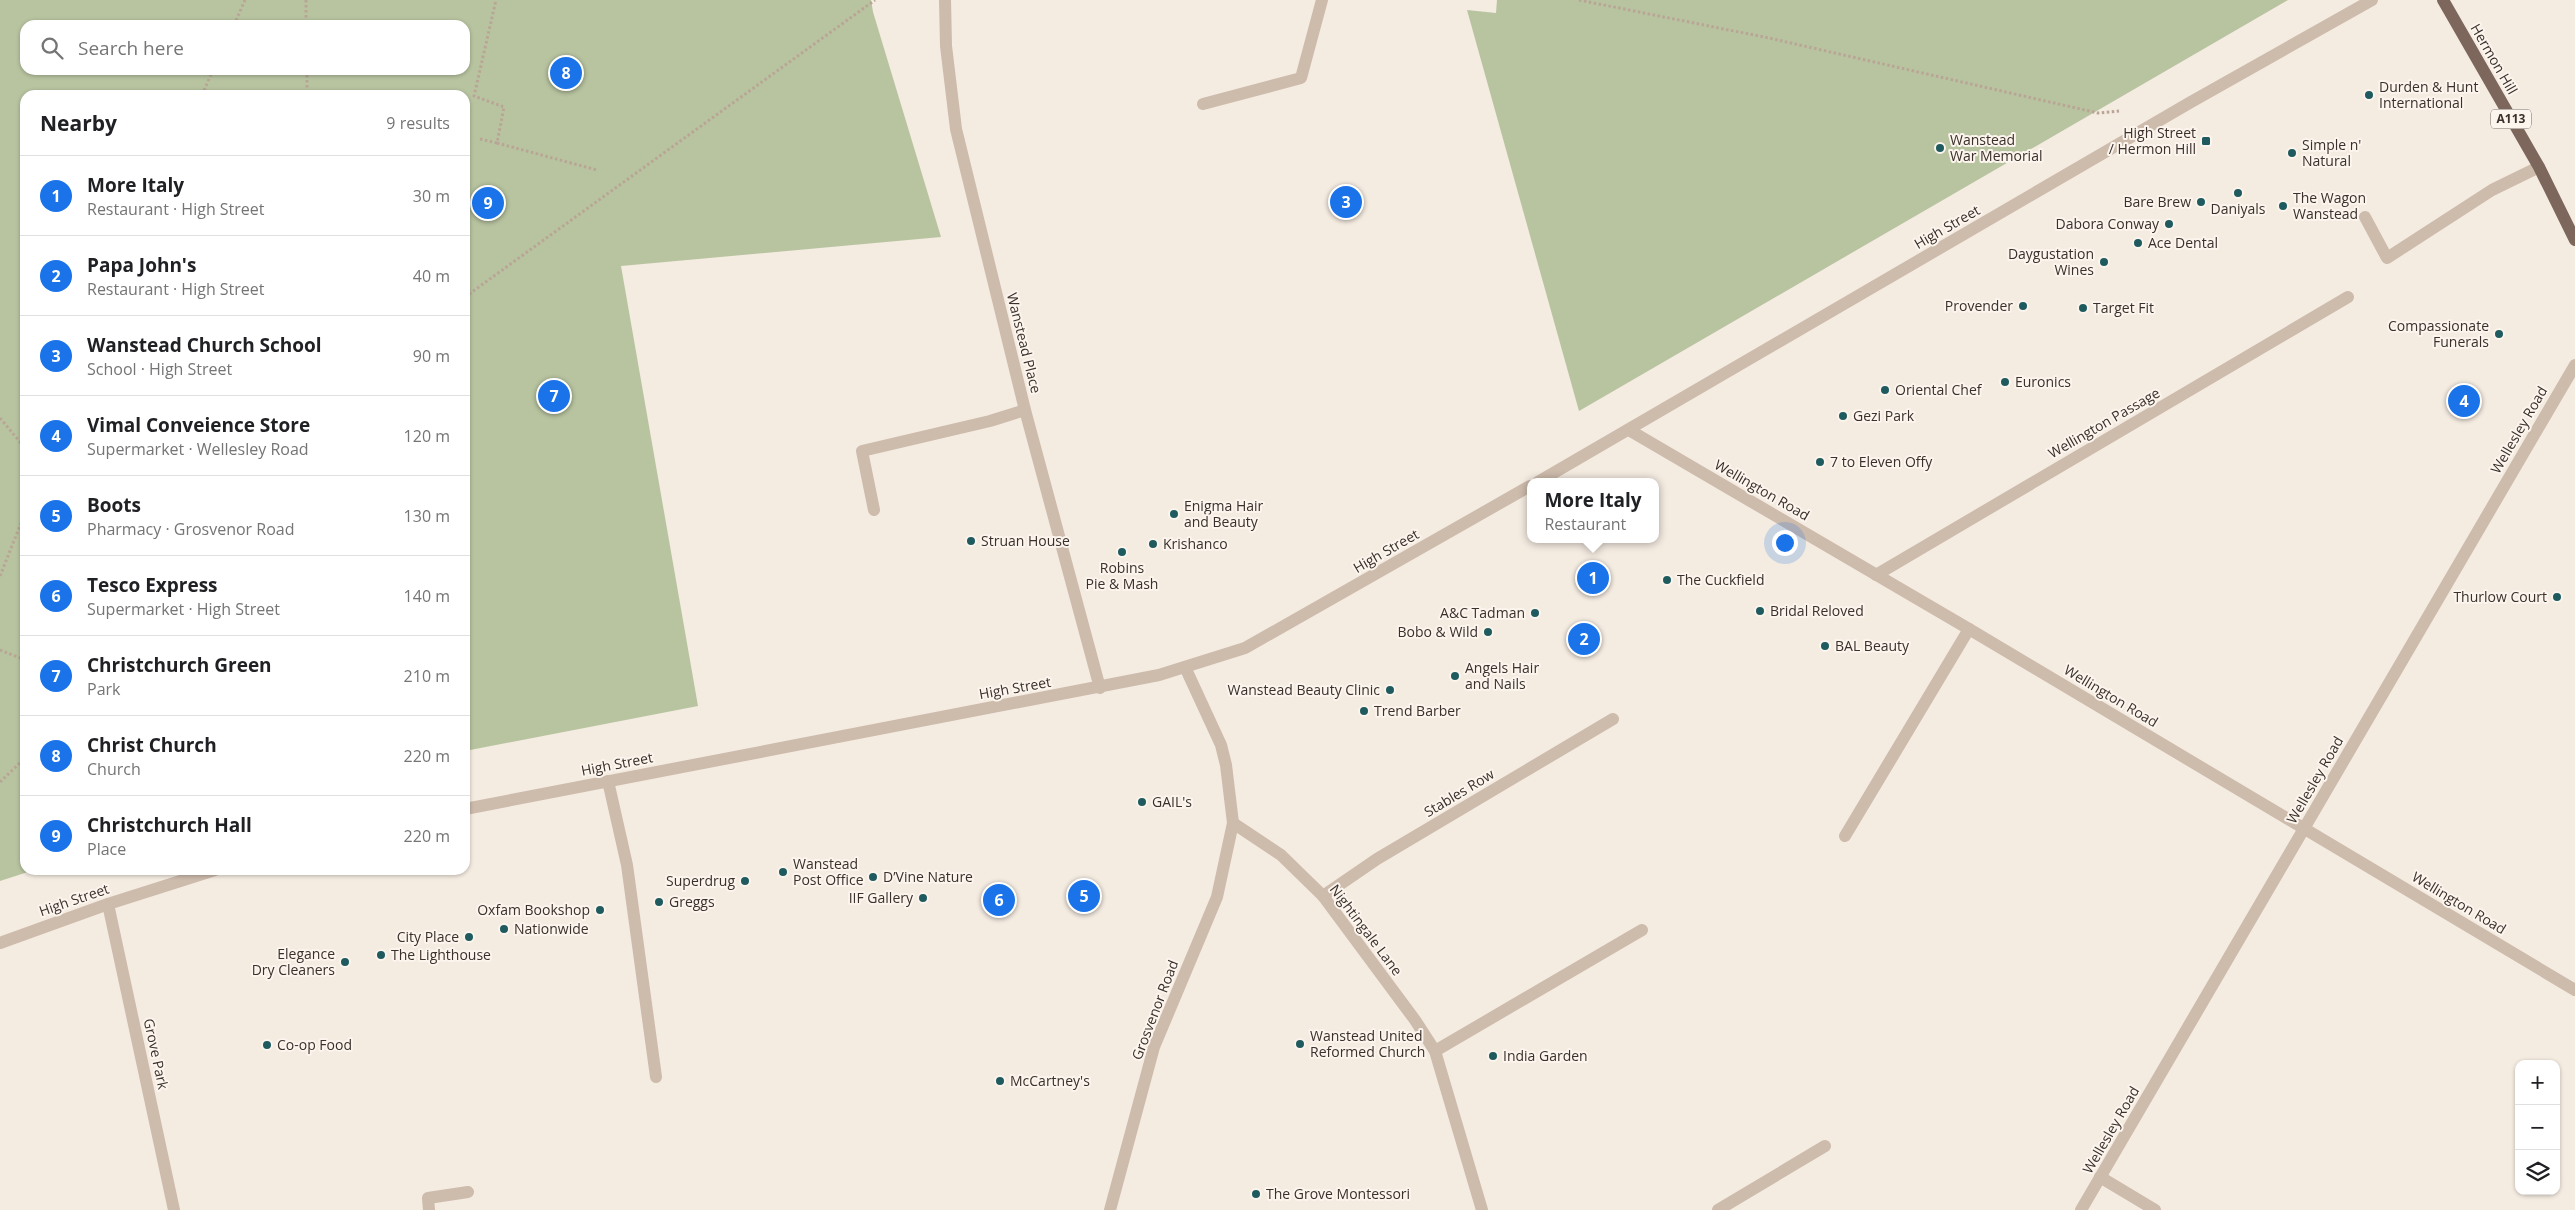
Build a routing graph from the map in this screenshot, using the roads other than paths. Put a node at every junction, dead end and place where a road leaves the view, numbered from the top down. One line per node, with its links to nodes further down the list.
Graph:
1 (945, 0): 11 (street, Wanstead Place)
2 (1322, 0): 5 (street)
3 (2372, 0): 12 (street, High Street)
4 (2443, 0): 6 (main road, Hermon Hill / A113)
5 (1203, 104)
6 (2539, 167): 7 (street); 8 (main road, Hermon Hill / A113)
7 (2365, 217)
8 (2575, 240)
9 (2348, 297): 16 (street, Wellington Passage)
10 (2575, 365): 24 (street, Wellesley Road)
11 (1025, 410): 15 (street); 19 (street, Wanstead Place)
12 (1629, 430): 13 (street, High Street); 16 (street, Wellington Road)
13 (1545, 478)
14 (1527, 488): 18 (street, High Street)
15 (874, 510)
16 (1876, 574): 17 (street, Wellington Road)
17 (1969, 629): 24 (street, Wellington Road); 25 (street)
18 (1185, 667): 19 (street, High Street); 23 (street)
19 (1100, 688): 21 (street, High Street)
20 (1613, 719): 27 (street, Stables Row)
21 (608, 781): 22 (street, High Street); 33 (street)
22 (470, 808)
23 (1233, 823): 27 (street, Nightingale Lane); 39 (street, Grosvenor Road)
24 (2304, 828): 31 (street, Wellington Road); 35 (street, Wellesley Road)
25 (1845, 836)
26 (199, 875): 28 (street, High Street)
27 (1323, 896): 32 (street, Nightingale Lane)
28 (108, 904): 30 (street, High Street); 37 (street, Grove Park)
29 (1642, 930): 32 (street)
30 (0, 943)
31 (2575, 990)
32 (1435, 1051): 40 (street, Nightingale Lane)
33 (656, 1078)
34 (1825, 1146): 41 (street)
35 (2100, 1177): 42 (street, Wellesley Road); 43 (street)
36 (468, 1192): 38 (street)
37 (174, 1210)
38 (429, 1210)
39 (1110, 1210)
40 (1482, 1210)
41 (1718, 1210)
42 (2081, 1210)
43 (2155, 1210)

